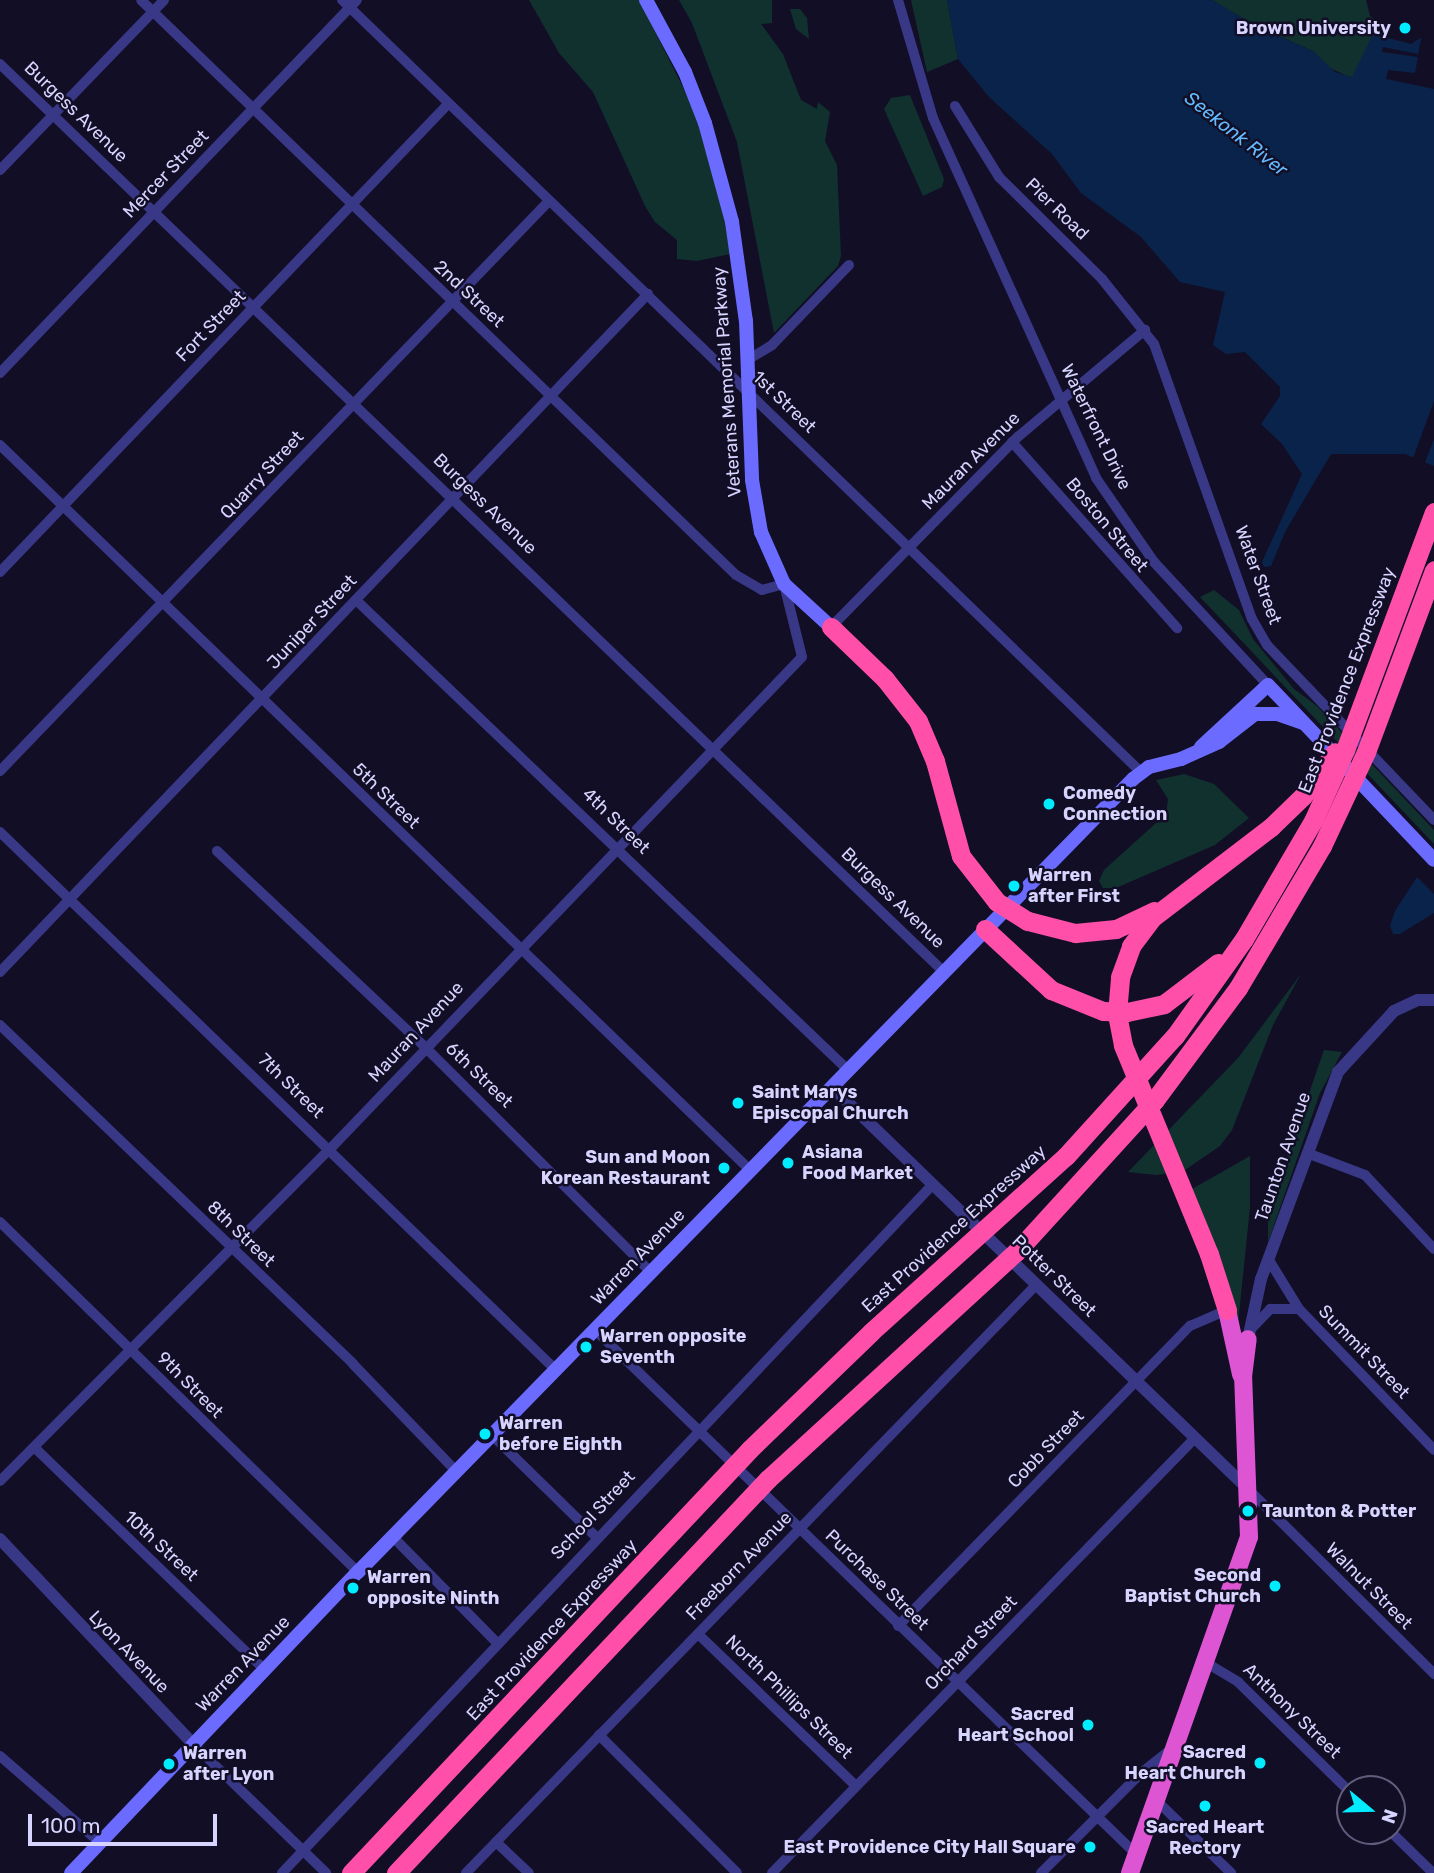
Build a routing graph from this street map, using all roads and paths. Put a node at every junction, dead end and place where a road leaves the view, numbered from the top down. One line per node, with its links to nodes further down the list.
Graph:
1 (141, 0): 6 (street, 2nd Street)
2 (164, 0): 6 (street)
3 (646, 0): 21 (main road, Veterans Memorial Parkway)
4 (898, 0): 25 (street, Waterfront Drive)
5 (350, 3): 8 (street, 1st Street); 10 (street, Mercer Street)
6 (153, 12): 10 (street, 2nd Street); 11 (street)
7 (0, 64): 11 (street, Burgess Avenue)
8 (447, 105): 13 (street, 1st Street); 14 (street, Fort Street)
9 (955, 106): 20 (street, Pier Road)
10 (252, 110): 14 (street, 2nd Street); 15 (street, Mercer Street)
11 (52, 116): 12 (street); 15 (street, Burgess Avenue)
12 (0, 170)
13 (548, 202): 17 (street, 1st Street); 18 (street, Quarry Street)
14 (351, 206): 18 (street, 2nd Street); 19 (street, Fort Street)
15 (155, 211): 19 (street, Burgess Avenue); 22 (street, Mercer Street)
16 (849, 265): 21 (street)
17 (648, 294): 23 (street, 1st Street); 24 (street, Juniper Street)
18 (451, 302): 24 (street, 2nd Street); 26 (street, Quarry Street)
19 (254, 306): 26 (street, Burgess Avenue); 30 (street, Fort Street)
20 (1145, 330): 25 (street, Mauran Avenue); 49 (street, Water Street)
21 (749, 359): 23 (main road, Veterans Memorial Parkway)
22 (0, 373)
23 (748, 392): 32 (street, 1st Street); 35 (main road, Veterans Memorial Parkway)
24 (554, 397): 29 (street, Juniper Street); 35 (street, 2nd Street)
25 (1060, 403): 27 (street, Mauran Avenue); 40 (street, Waterfront Drive)
26 (354, 404): 29 (street, Burgess Avenue); 37 (street, Quarry Street)
27 (1012, 442): 32 (street, Mauran Avenue); 39 (street, Boston Street)
28 (0, 445): 30 (street, 5th Street)
29 (456, 499): 36 (street, Juniper Street); 45 (street, Burgess Avenue)
30 (64, 505): 34 (street, Fort Street); 37 (street, 5th Street)
31 (1434, 512): 41 (highway, East Providence Expressway)
32 (909, 547): 38 (street, Mauran Avenue); 48 (street, 1st Street)
33 (1434, 570): 121 (highway)
34 (0, 572)
35 (784, 584): 38 (main road, Veterans Memorial Parkway); 45 (street, Mauran Avenue)
36 (356, 600): 42 (street, Juniper Street); 51 (street, 4th Street)
37 (163, 602): 42 (street, 5th Street); 47 (street, Quarry Street)
38 (831, 627): 54 (highway)
39 (1177, 628)
40 (1268, 685): 43 (main road); 44 (main road, Waterfront Drive); 46 (main road)
41 (1366, 695): 54 (highway); 56 (highway, East Providence Expressway)
42 (264, 699): 55 (street, Juniper Street); 58 (street, 5th Street)
43 (1249, 718): 44 (main road); 46 (main road, Warren Avenue)
44 (1303, 723): 53 (main road, Waterfront Drive)
45 (711, 750): 51 (street, Mauran Avenue); 60 (street, Burgess Avenue)
46 (1198, 750): 48 (main road, Warren Avenue)
47 (0, 771)
48 (1140, 772): 57 (main road, Warren Avenue)
49 (1434, 820)
50 (0, 832): 55 (street, 7th Street)
51 (617, 846): 58 (street, Mauran Avenue); 64 (street, 4th Street)
52 (217, 851): 63 (street, 6th Street)
53 (1434, 860)
54 (1196, 884): 77 (highway)
55 (69, 899): 59 (street, Juniper Street); 66 (street, 7th Street)
56 (1262, 911): 57 (highway); 120 (highway, East Providence Expressway)
57 (985, 929): 60 (main road, Warren Avenue)
58 (521, 947): 63 (street, Mauran Avenue); 68 (street, 5th Street)
59 (0, 972)
60 (944, 972): 64 (main road, Warren Avenue)
61 (1433, 999): 67 (street, Taunton Avenue)
62 (0, 1025): 71 (street, 8th Street)
63 (425, 1047): 66 (street, Mauran Avenue); 74 (street, 6th Street)
64 (849, 1071): 65 (main road, Warren Avenue)
65 (832, 1087): 68 (main road, Warren Avenue); 69 (street, Potter Street)
66 (331, 1148): 71 (street, Mauran Avenue); 81 (street, 7th Street)
67 (1307, 1153): 72 (street); 73 (street, Taunton Avenue)
68 (750, 1170): 74 (main road, Warren Avenue)
69 (933, 1184): 75 (street, Potter Street); 84 (street, School Street)
70 (0, 1222): 80 (street, 9th Street)
71 (228, 1247): 80 (street, Mauran Avenue); 89 (street, 8th Street)
72 (1434, 1249)
73 (1269, 1260): 76 (street, Summit Street); 79 (street, Taunton Avenue)
74 (651, 1272): 78 (main road, Warren Avenue)
75 (1032, 1280): 83 (street, Potter Street); 92 (street, Freeborn Avenue)
76 (1299, 1309): 79 (street, Summit Street); 88 (street, Summit Street)
77 (1227, 1310): 82 (highway, Taunton Avenue); 83 (street, Cobb Street)
78 (594, 1329): 81 (main road, Warren Avenue); 84 (street, Purchase Street)
79 (1248, 1339): 82 (highway, Taunton Avenue)
80 (129, 1349): 87 (street, Mauran Avenue); 96 (street, 9th Street)
81 (555, 1369): 85 (main road, Warren Avenue)
82 (1243, 1377): 91 (highway, Taunton Avenue)
83 (1136, 1381): 86 (street, Potter Street); 97 (street, Cobb Street)
84 (696, 1430): 92 (street, Purchase Street); 94 (street, School Street)
85 (492, 1435): 89 (main road, Warren Avenue); 94 (street)
86 (1195, 1438): 91 (street, Potter Street); 103 (street, Orchard Street)
87 (34, 1448): 90 (street, Mauran Avenue); 101 (street, 10th Street)
88 (1434, 1450)
89 (456, 1471): 93 (main road, Warren Avenue)
90 (0, 1481)
91 (1250, 1491): 100 (highway, Taunton Avenue); 102 (street, Walnut Street)
92 (799, 1530): 97 (street, Purchase Street); 98 (street, Freeborn Avenue)
93 (392, 1536): 96 (main road, Warren Avenue); 99 (street)
94 (596, 1537): 99 (street, School Street)
95 (0, 1539): 105 (street, Lyon Avenue)
96 (358, 1572): 101 (main road, Warren Avenue)
97 (898, 1626): 103 (street, Purchase Street)
98 (698, 1634): 104 (street, Freeborn Avenue); 109 (street, North Phillips Street)
99 (497, 1643): 115 (street, School Street)
100 (1205, 1662): 106 (highway, Taunton Avenue); 108 (street, Anthony Street)
101 (264, 1669): 105 (main road, Warren Avenue)
102 (1434, 1674)
103 (957, 1682): 109 (street, Orchard Street); 111 (street, Purchase Street)
104 (599, 1735): 113 (street, Freeborn Avenue); 124 (street)
105 (192, 1743): 112 (main road, Warren Avenue); 115 (street, Lyon Avenue)
106 (1176, 1745): 110 (highway, Taunton Avenue); 111 (street)
107 (0, 1756): 112 (street)
108 (1336, 1778)
109 (856, 1786): 125 (street, Orchard Street)
110 (1156, 1800): 116 (highway, Taunton Avenue); 128 (street)
111 (1095, 1818): 116 (street, Purchase Street); 126 (street)
112 (98, 1841): 117 (main road, Warren Avenue)
113 (496, 1842): 122 (street, Freeborn Avenue); 123 (street)
114 (1404, 1845): 129 (street)
115 (303, 1851): 118 (street, School Street); 119 (street, Lyon Avenue)
116 (1137, 1855): 127 (highway, Taunton Avenue)
117 (79, 1870)
118 (282, 1873)
119 (326, 1873)
120 (351, 1873)
121 (396, 1873)
122 (466, 1873)
123 (529, 1873)
124 (737, 1873)
125 (772, 1873)
126 (1041, 1873)
127 (1130, 1873)
128 (1231, 1873)
129 (1433, 1873)

